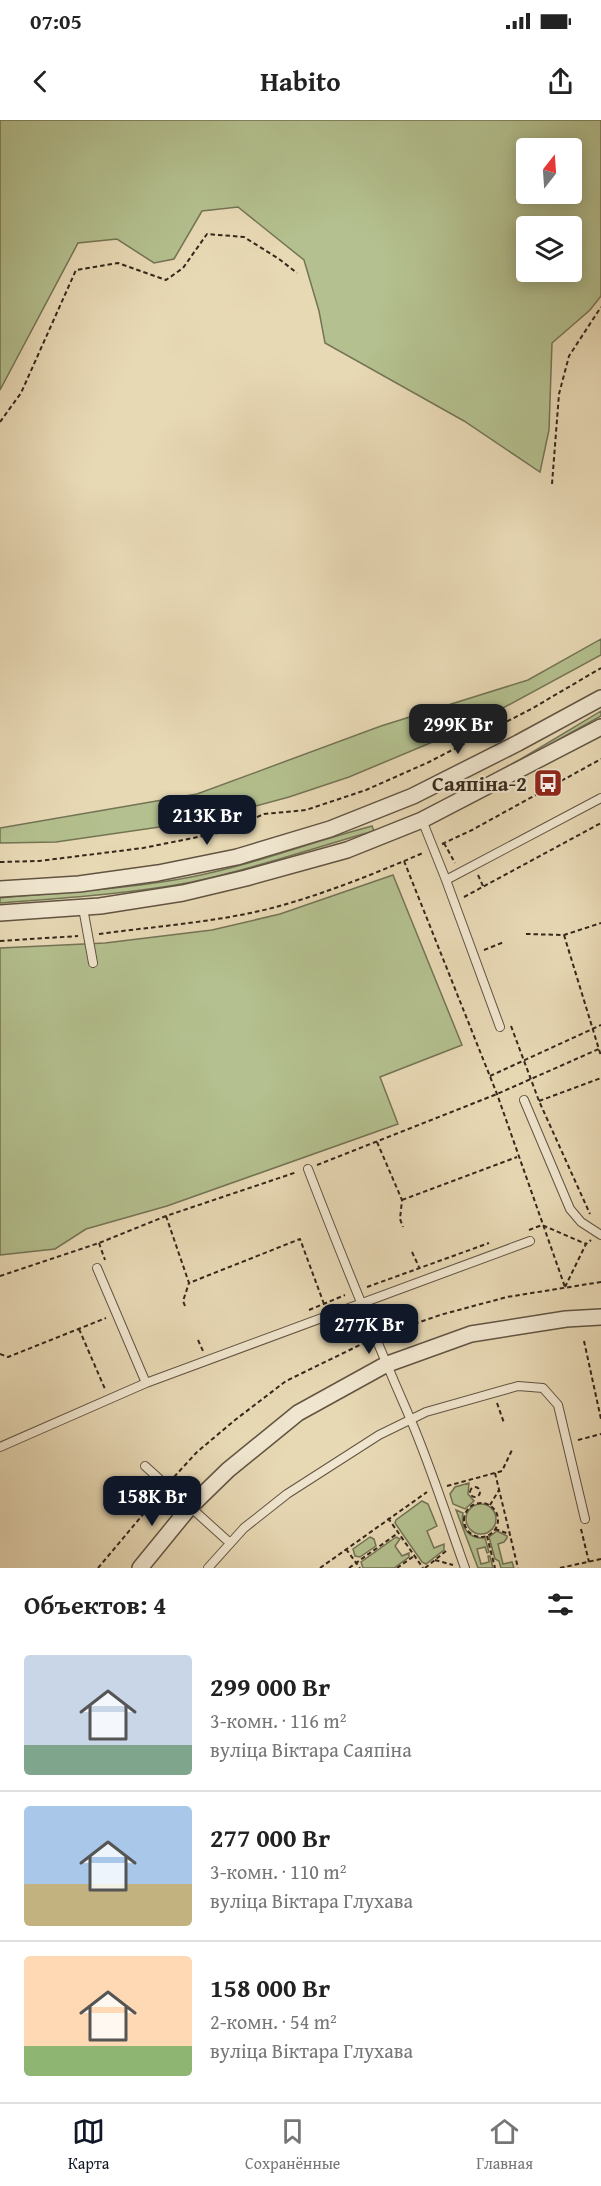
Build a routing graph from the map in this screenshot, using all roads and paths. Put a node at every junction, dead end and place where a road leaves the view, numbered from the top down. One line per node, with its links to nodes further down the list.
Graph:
1 (297, 273): 3 (path)
2 (601, 307): 4 (path)
3 (0, 422)
4 (552, 484)
5 (601, 668): 15 (path)
6 (601, 698): 9 (street)
7 (601, 727): 11 (street)
8 (601, 759): 13 (path)
9 (413, 796): 11 (street); 17 (street)
10 (601, 798): 16 (lane)
11 (422, 820): 13 (lane); 19 (street)
12 (601, 823): 18 (path)
13 (434, 848): 14 (path); 16 (lane)
14 (404, 861): 23 (path); 36 (path)
15 (0, 862)
16 (446, 880): 31 (lane)
17 (0, 889)
18 (463, 897)
19 (83, 908): 20 (street); 23 (lane)
20 (0, 913)
21 (601, 923): 24 (path)
22 (526, 934): 24 (path)
23 (88, 935): 25 (path); 28 (lane)
24 (564, 935): 32 (path)
25 (0, 941)
26 (504, 942): 27 (path)
27 (483, 950)
28 (93, 963)
29 (508, 1016): 35 (path)
30 (601, 1025): 32 (path)
31 (500, 1027)
32 (592, 1030): 33 (path); 35 (path)
33 (600, 1049): 34 (path); 38 (path)
34 (601, 1056)
35 (524, 1060): 36 (path); 38 (path)
36 (490, 1076): 39 (path)
37 (601, 1078): 41 (path)
38 (531, 1080): 39 (path); 41 (path)
39 (497, 1094): 42 (path); 43 (path)
40 (524, 1100): 51 (lane)
41 (539, 1101): 47 (path)
42 (377, 1142): 44 (path); 45 (path)
43 (519, 1156): 45 (path); 48 (path)
44 (308, 1169): 46 (path); 62 (lane)
45 (402, 1200): 49 (path)
46 (166, 1216): 54 (path); 61 (path)
47 (594, 1217)
48 (542, 1225): 50 (path); 55 (path); 55 (path)
49 (403, 1227)
50 (519, 1233)
51 (601, 1234): 55 (path)
52 (497, 1240): 58 (path)
53 (530, 1241): 63 (lane)
54 (99, 1243): 57 (path); 60 (path)
55 (586, 1244)
56 (412, 1252): 58 (path)
57 (107, 1264)
58 (419, 1267): 62 (path)
59 (97, 1268): 67 (lane)
60 (0, 1276)
61 (189, 1283): 64 (path); 65 (path)
62 (355, 1291): 63 (lane); 64 (path)
63 (360, 1303): 74 (lane); 75 (lane)
64 (324, 1304): 66 (path)
65 (184, 1306)
66 (302, 1312)
67 (116, 1314): 69 (path); 75 (lane)
68 (601, 1317): 74 (street)
69 (79, 1329): 73 (path); 76 (path)
70 (198, 1340): 72 (path)
71 (584, 1341): 79 (path)
72 (203, 1352)
73 (0, 1354)
74 (386, 1365): 78 (lane); 95 (street)
75 (146, 1383): 83 (lane)
76 (106, 1392)
77 (496, 1400): 80 (path)
78 (410, 1419): 82 (lane); 104 (lane); 119 (lane)
79 (601, 1419)
80 (504, 1423)
81 (601, 1434): 82 (path)
82 (567, 1442): 99 (lane)
83 (0, 1447)
84 (512, 1450): 86 (path)
85 (145, 1466): 95 (lane)
86 (495, 1473): 87 (path); 90 (path)
87 (471, 1480): 88 (path); 89 (path)
88 (445, 1487)
89 (473, 1487): 92 (path); 92 (path)
90 (499, 1490): 94 (path); 102 (path)
91 (427, 1492): 98 (path)
92 (476, 1496): 93 (path)
93 (477, 1503): 94 (path); 97 (path)
94 (490, 1505): 100 (path)
95 (189, 1508): 104 (lane); 112 (street)
96 (459, 1510): 97 (path)
97 (465, 1512): 103 (path)
98 (388, 1518): 101 (path); 105 (path)
99 (585, 1519)
100 (495, 1529): 102 (path); 103 (path)
101 (398, 1533): 107 (path); 110 (path)
102 (509, 1534): 121 (path)
103 (486, 1536): 120 (path)
104 (230, 1543): 113 (lane)
105 (346, 1549): 110 (path); 114 (path)
106 (449, 1549): 109 (path)
107 (414, 1556): 117 (path); 118 (path)
108 (601, 1559): 122 (path)
109 (435, 1560): 111 (path); 118 (path)
110 (356, 1563): 115 (path); 116 (path)
111 (455, 1566)
112 (140, 1568)
113 (208, 1568)
114 (320, 1568)
115 (349, 1568)
116 (360, 1568)
117 (397, 1568)
118 (424, 1568)
119 (465, 1568)
120 (495, 1568)
121 (518, 1568)
122 (560, 1568)

